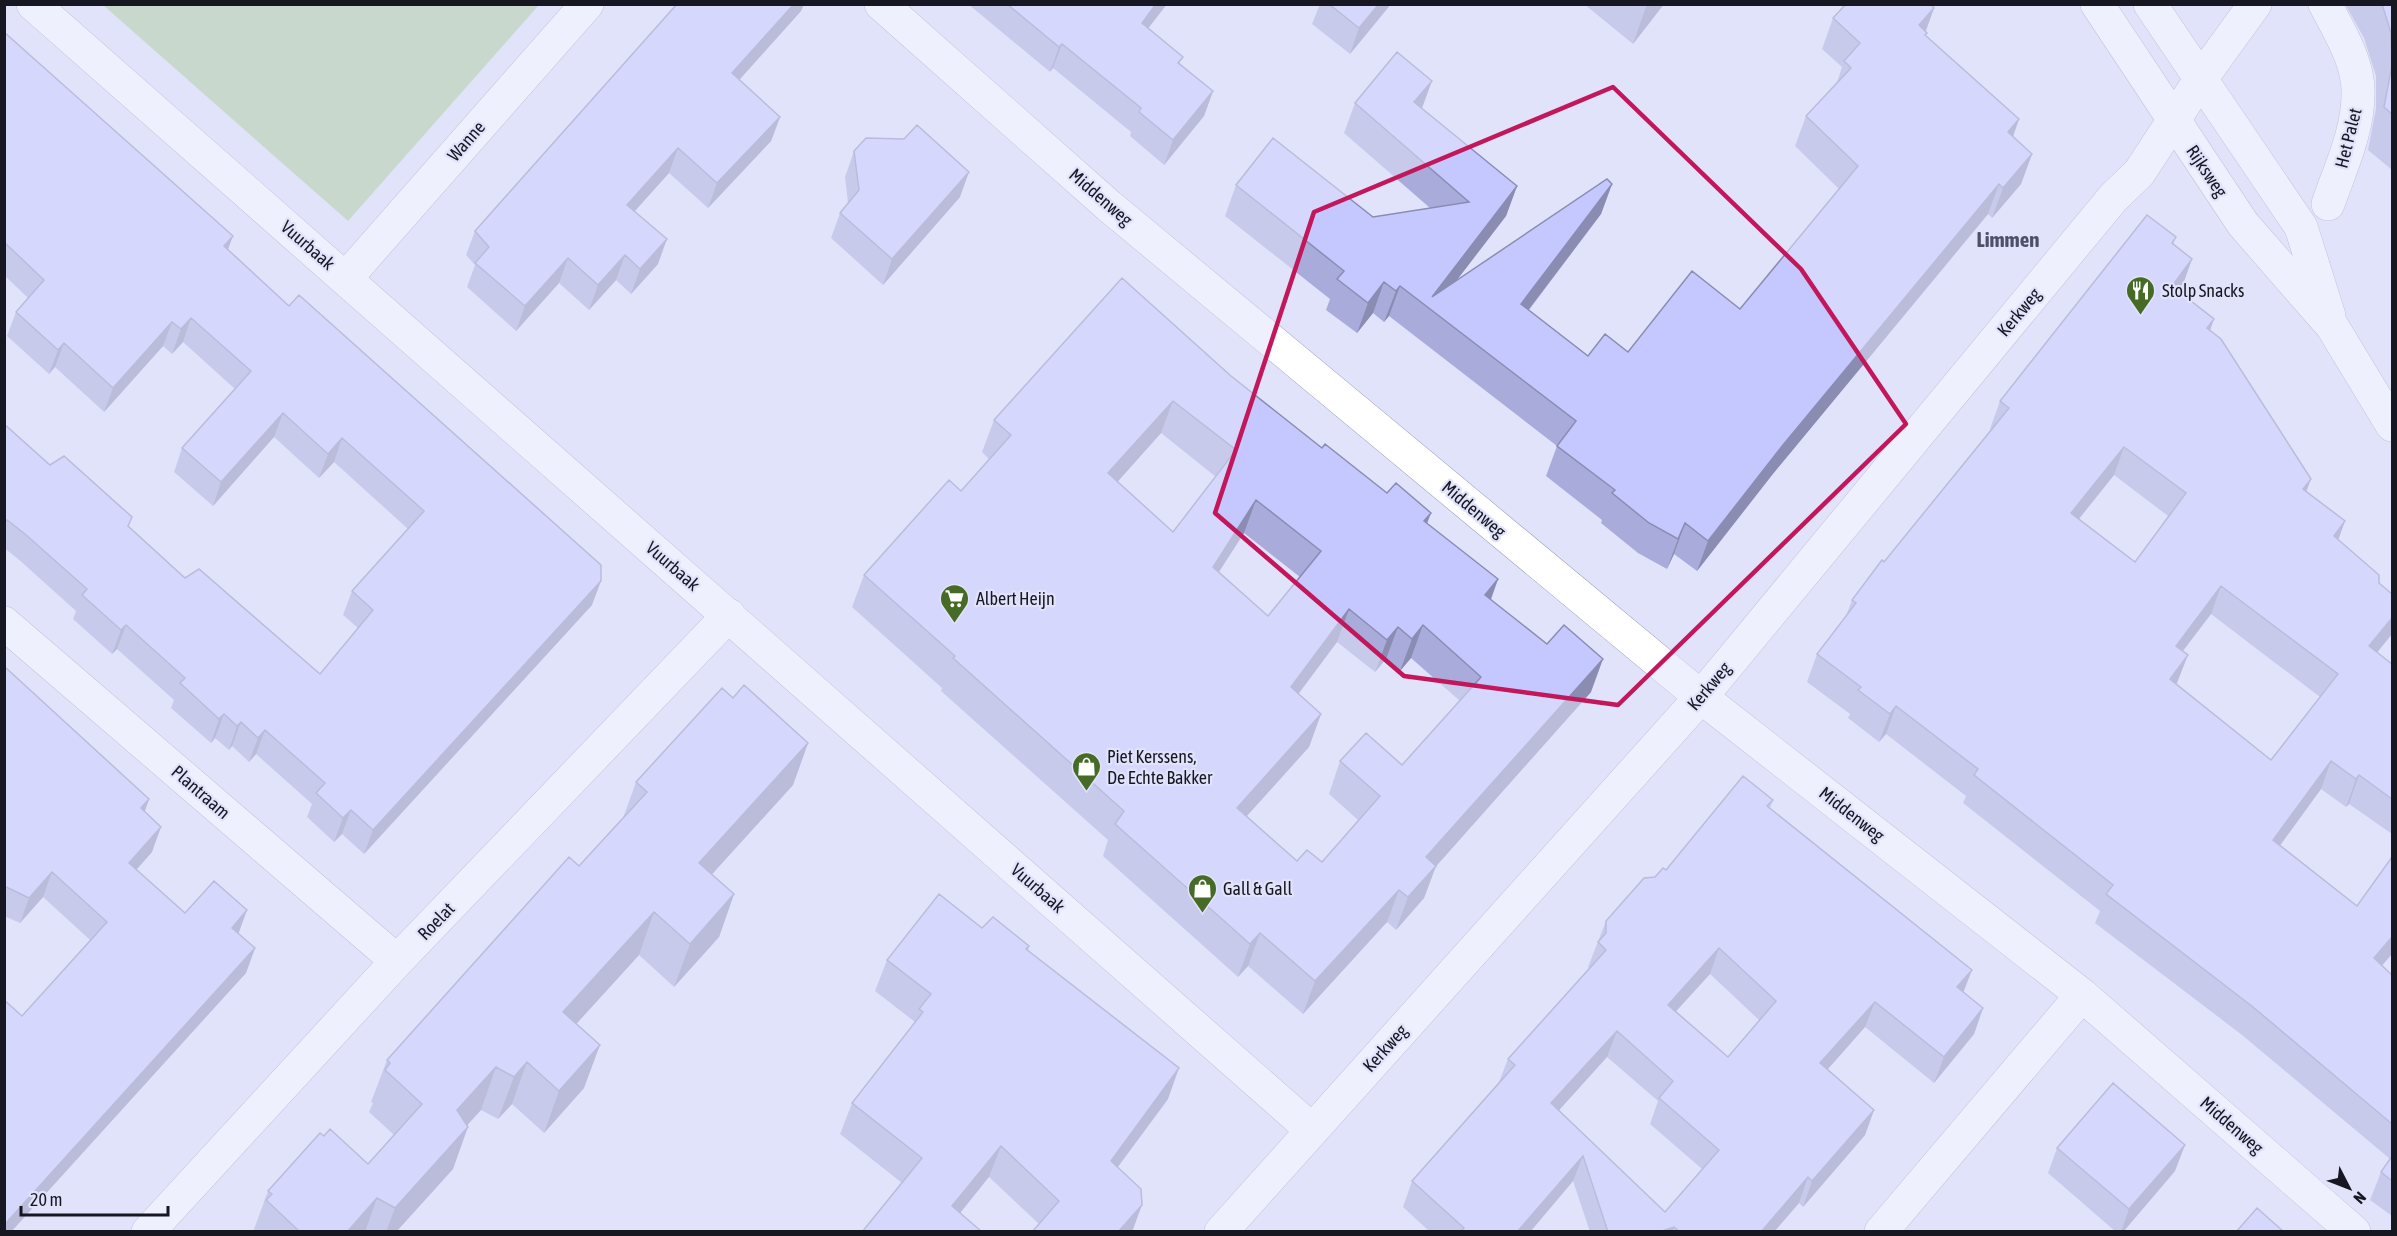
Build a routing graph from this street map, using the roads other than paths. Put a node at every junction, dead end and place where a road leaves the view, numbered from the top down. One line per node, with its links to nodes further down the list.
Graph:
1 (33, 4): 11 (street, Vuurbaak)
2 (587, 4): 11 (street, Wanne)
3 (881, 4): 16 (street, Middenweg)
4 (2097, 4): 9 (street, Rijksweg)
5 (2150, 4): 8 (street, Rijksweg)
6 (2255, 4): 8 (street, Kerkweg)
7 (2325, 4): 10 (street, Het Palet)
8 (2200, 80): 9 (street, Kerkweg); 12 (street, Rijksweg)
9 (2172, 120): 12 (street, Rijksweg); 16 (street, Kerkweg)
10 (2328, 204)
11 (346, 278): 14 (street, Vuurbaak)
12 (2332, 326): 13 (street, Rijksweg)
13 (2392, 424)
14 (729, 615): 17 (street, Roelat); 19 (street, Vuurbaak)
15 (4, 623): 17 (street, Plantraam)
16 (1701, 697): 18 (street, Middenweg); 19 (street, Kerkweg)
17 (397, 961): 20 (street, Roelat)
18 (2082, 995): 22 (street); 23 (street, Middenweg)
19 (1312, 1130): 21 (street, Kerkweg)
20 (148, 1232)
21 (1221, 1232)
22 (1881, 1232)
23 (2354, 1232)

